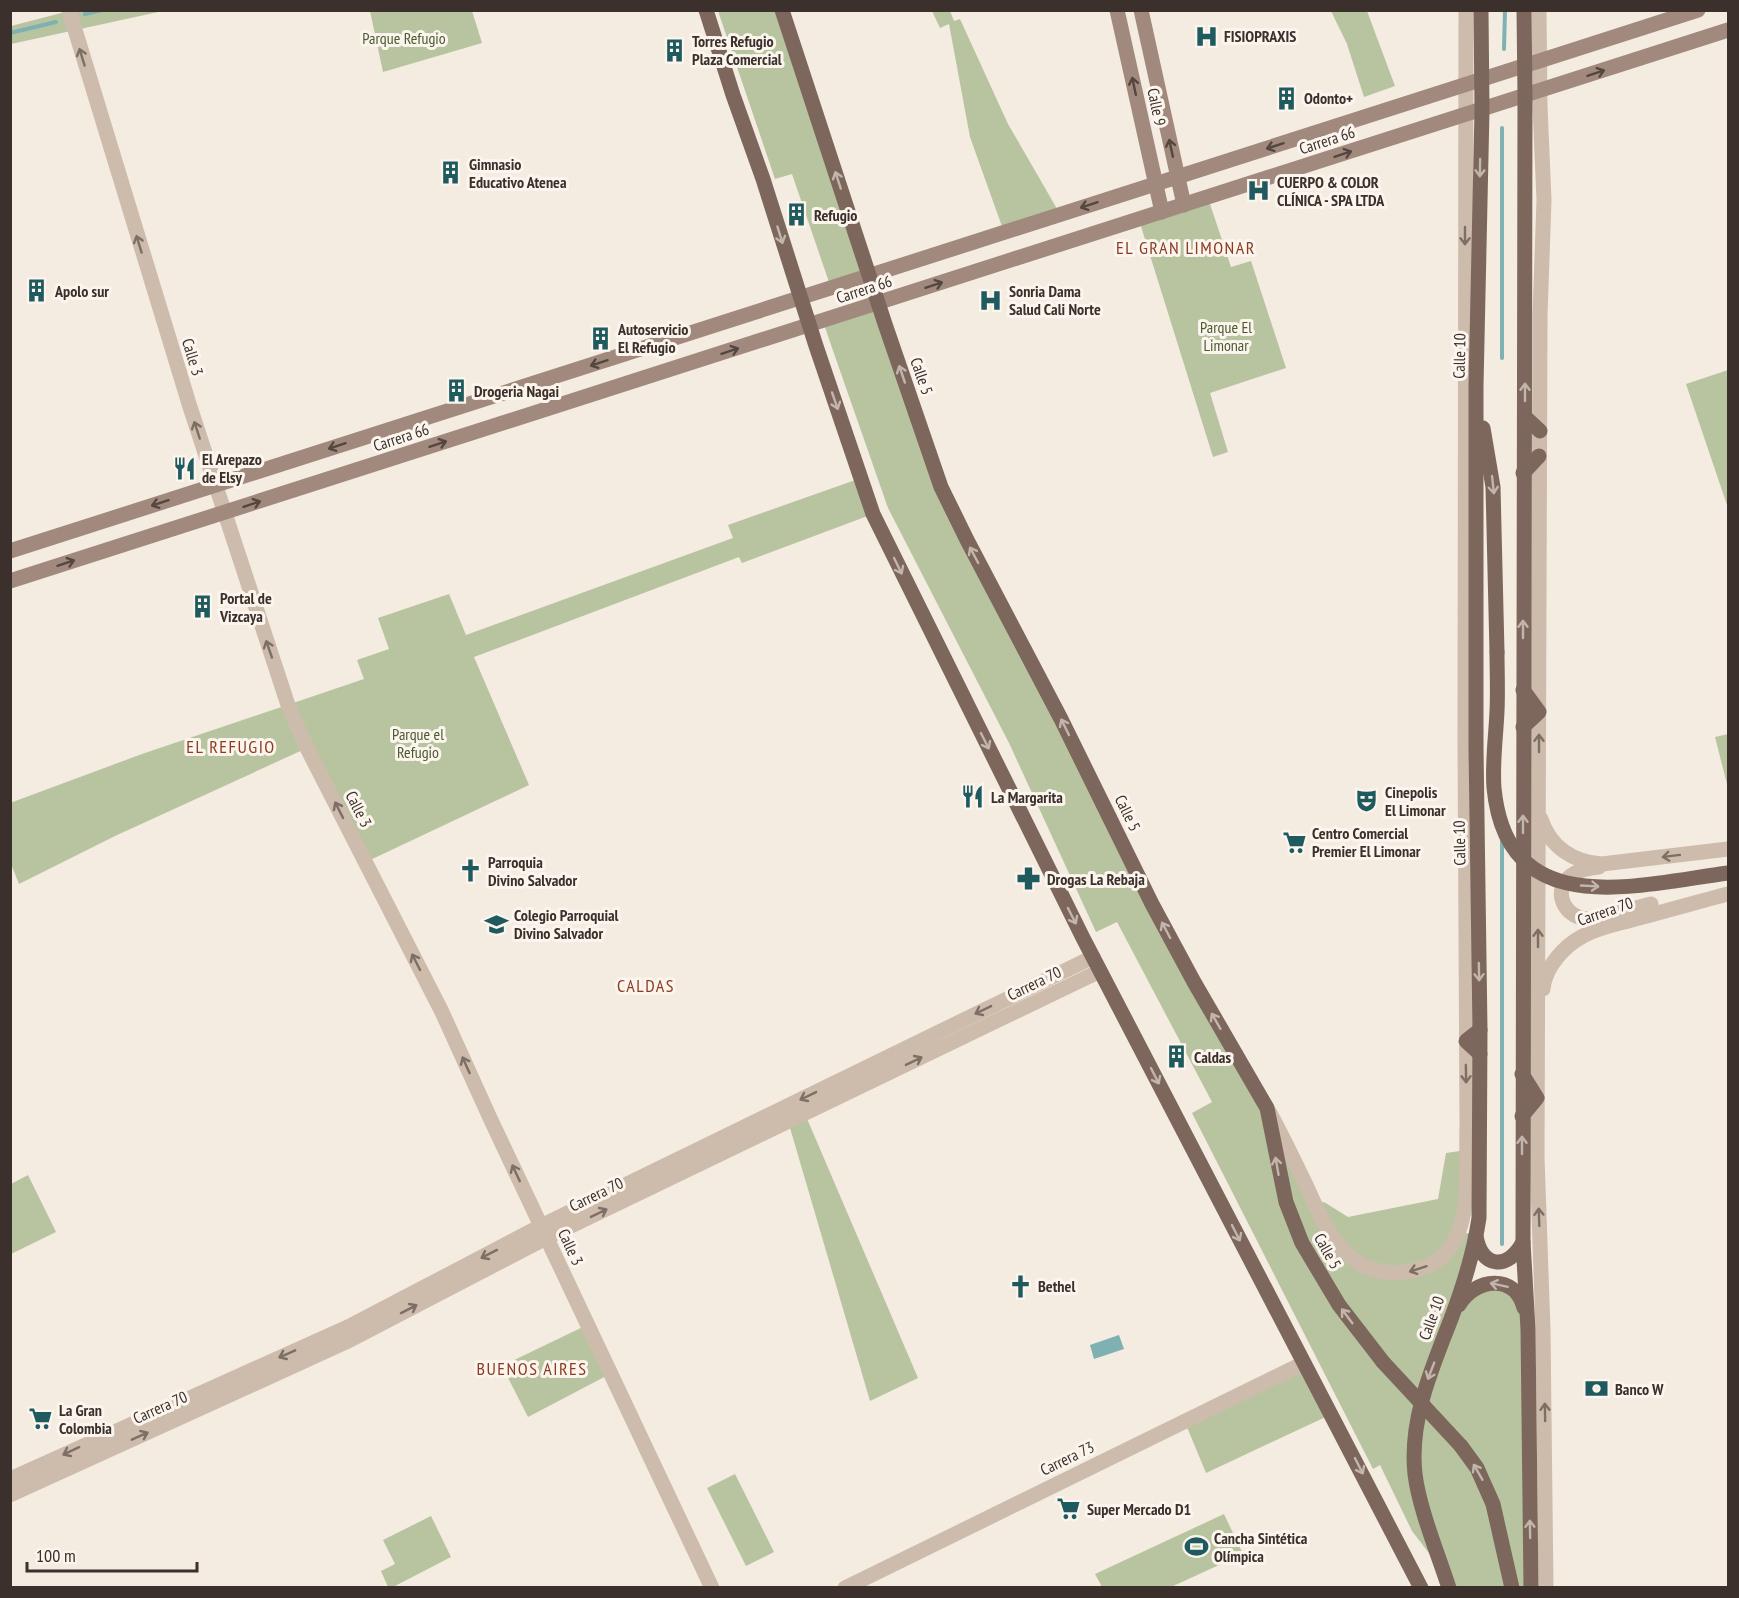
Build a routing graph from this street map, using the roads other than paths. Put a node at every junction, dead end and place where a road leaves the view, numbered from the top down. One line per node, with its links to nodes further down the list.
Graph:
1 (69, 10): 34 (street, Calle 3, one-way to 1)
2 (706, 10): 21 (main road)
3 (712, 10): 21 (main road)
4 (782, 10): 25 (main road, Calle 5, one-way to 4)
5 (1117, 10): 22 (main road, Calle 9, one-way to 5)
6 (1141, 10): 20 (main road, Calle 9, one-way to 6)
7 (1466, 10): 16 (street, Calle 10)
8 (1481, 10): 15 (main road, Calle 10)
9 (1524, 10): 14 (main road)
10 (1539, 10): 13 (street)
11 (1698, 10): 13 (main road, Carrera 66)
12 (1728, 30): 17 (main road, Carrera 66, one-way to 12)
13 (1539, 61): 14 (main road, Carrera 66); 17 (street)
14 (1523, 66): 15 (main road, Carrera 66); 17 (main road)
15 (1482, 80): 16 (main road, Carrera 66); 18 (main road, Calle 10)
16 (1466, 84): 19 (street, Calle 10); 20 (main road, Carrera 66, one-way to 20)
17 (1533, 93): 18 (main road, Carrera 66); 30 (main road, one-way to 17); 31 (street)
18 (1482, 110): 19 (main road, Carrera 66); 29 (main road, Calle 10, one-way to 29)
19 (1466, 115): 23 (main road, Carrera 66, one-way to 19); 39 (street, Calle 10, one-way to 39)
20 (1177, 177): 22 (main road, Carrera 66); 23 (main road, Calle 9)
21 (763, 179): 26 (main road, one-way to 26)
22 (1155, 184): 24 (main road, Calle 9); 25 (main road, Carrera 66, one-way to 25)
23 (1184, 206): 24 (main road, Carrera 66)
24 (1162, 212): 27 (main road, Carrera 66, one-way to 24)
25 (869, 275): 26 (main road, Carrera 66); 27 (main road, Calle 5)
26 (801, 298): 28 (main road); 34 (main road, Carrera 66, one-way to 34)
27 (878, 303): 28 (main road, Carrera 66); 57 (main road, Calle 5, one-way to 27)
28 (809, 325): 35 (main road, Carrera 66, one-way to 28); 49 (main road, one-way to 49)
29 (1476, 386): 39 (main road, Calle 10); 46 (main road, one-way to 46, bridge)
30 (1525, 417): 31 (main road); 33 (main road)
31 (1540, 431): 32 (street)
32 (1539, 456): 33 (main road); 40 (street)
33 (1523, 473): 38 (main road, one-way to 33)
34 (215, 485): 35 (street, Calle 3); 36 (main road, Carrera 66, one-way to 36)
35 (224, 513): 37 (main road, Carrera 66, one-way to 35); 60 (street, Calle 3, one-way to 35)
36 (10, 551)
37 (10, 581)
38 (1523, 690): 40 (main road); 41 (main road)
39 (1471, 712): 42 (main road, Calle 10)
40 (1539, 712): 41 (main road); 43 (street, one-way to 40)
41 (1523, 727): 55 (main road, one-way to 41)
42 (1470, 743): 51 (main road, Calle 10, one-way to 51); 52 (street, Calle 10)
43 (1539, 801): 45 (street); 53 (street, one-way to 43)
44 (1728, 849): 45 (street, one-way to 45)
45 (1613, 863): 48 (street)
46 (1728, 873)
47 (1728, 894): 48 (street, Carrera 70)
48 (1704, 900): 53 (street, Carrera 70)
49 (1093, 957): 50 (main road); 60 (street, Carrera 70, one-way to 60)
50 (1100, 971): 60 (street, Carrera 70, one-way to 50); 65 (main road, one-way to 65)
51 (1480, 1030): 52 (main road); 54 (main road, Calle 10)
52 (1466, 1041): 54 (main road); 59 (street, Calle 10, one-way to 59)
53 (1538, 1049): 56 (street)
54 (1480, 1054): 59 (main road, Calle 10)
55 (1522, 1074): 56 (main road); 58 (main road)
56 (1537, 1098): 58 (main road); 74 (street, one-way to 56)
57 (1267, 1108): 59 (street, Calle 10, one-way to 57); 72 (main road, Calle 5, one-way to 57, bridge)
58 (1522, 1116): 62 (main road, one-way to 58)
59 (1473, 1195): 61 (main road, Calle 10)
60 (544, 1232): 66 (street, Carrera 70, one-way to 66); 67 (street, Carrera 70, one-way to 60); 68 (street, Calle 3)
61 (1476, 1236): 62 (main road); 63 (main road, Calle 10)
62 (1523, 1242): 64 (main road)
63 (1452, 1317): 64 (main road, one-way to 63); 71 (main road, Calle 10, one-way to 71)
64 (1528, 1329): 73 (main road, one-way to 64)
65 (1305, 1363): 69 (street, Carrera 73); 70 (main road, one-way to 70)
66 (10, 1479)
67 (10, 1495)
68 (712, 1587)
69 (845, 1587)
70 (1421, 1587)
71 (1449, 1587)
72 (1512, 1587)
73 (1531, 1587)
74 (1546, 1587)

